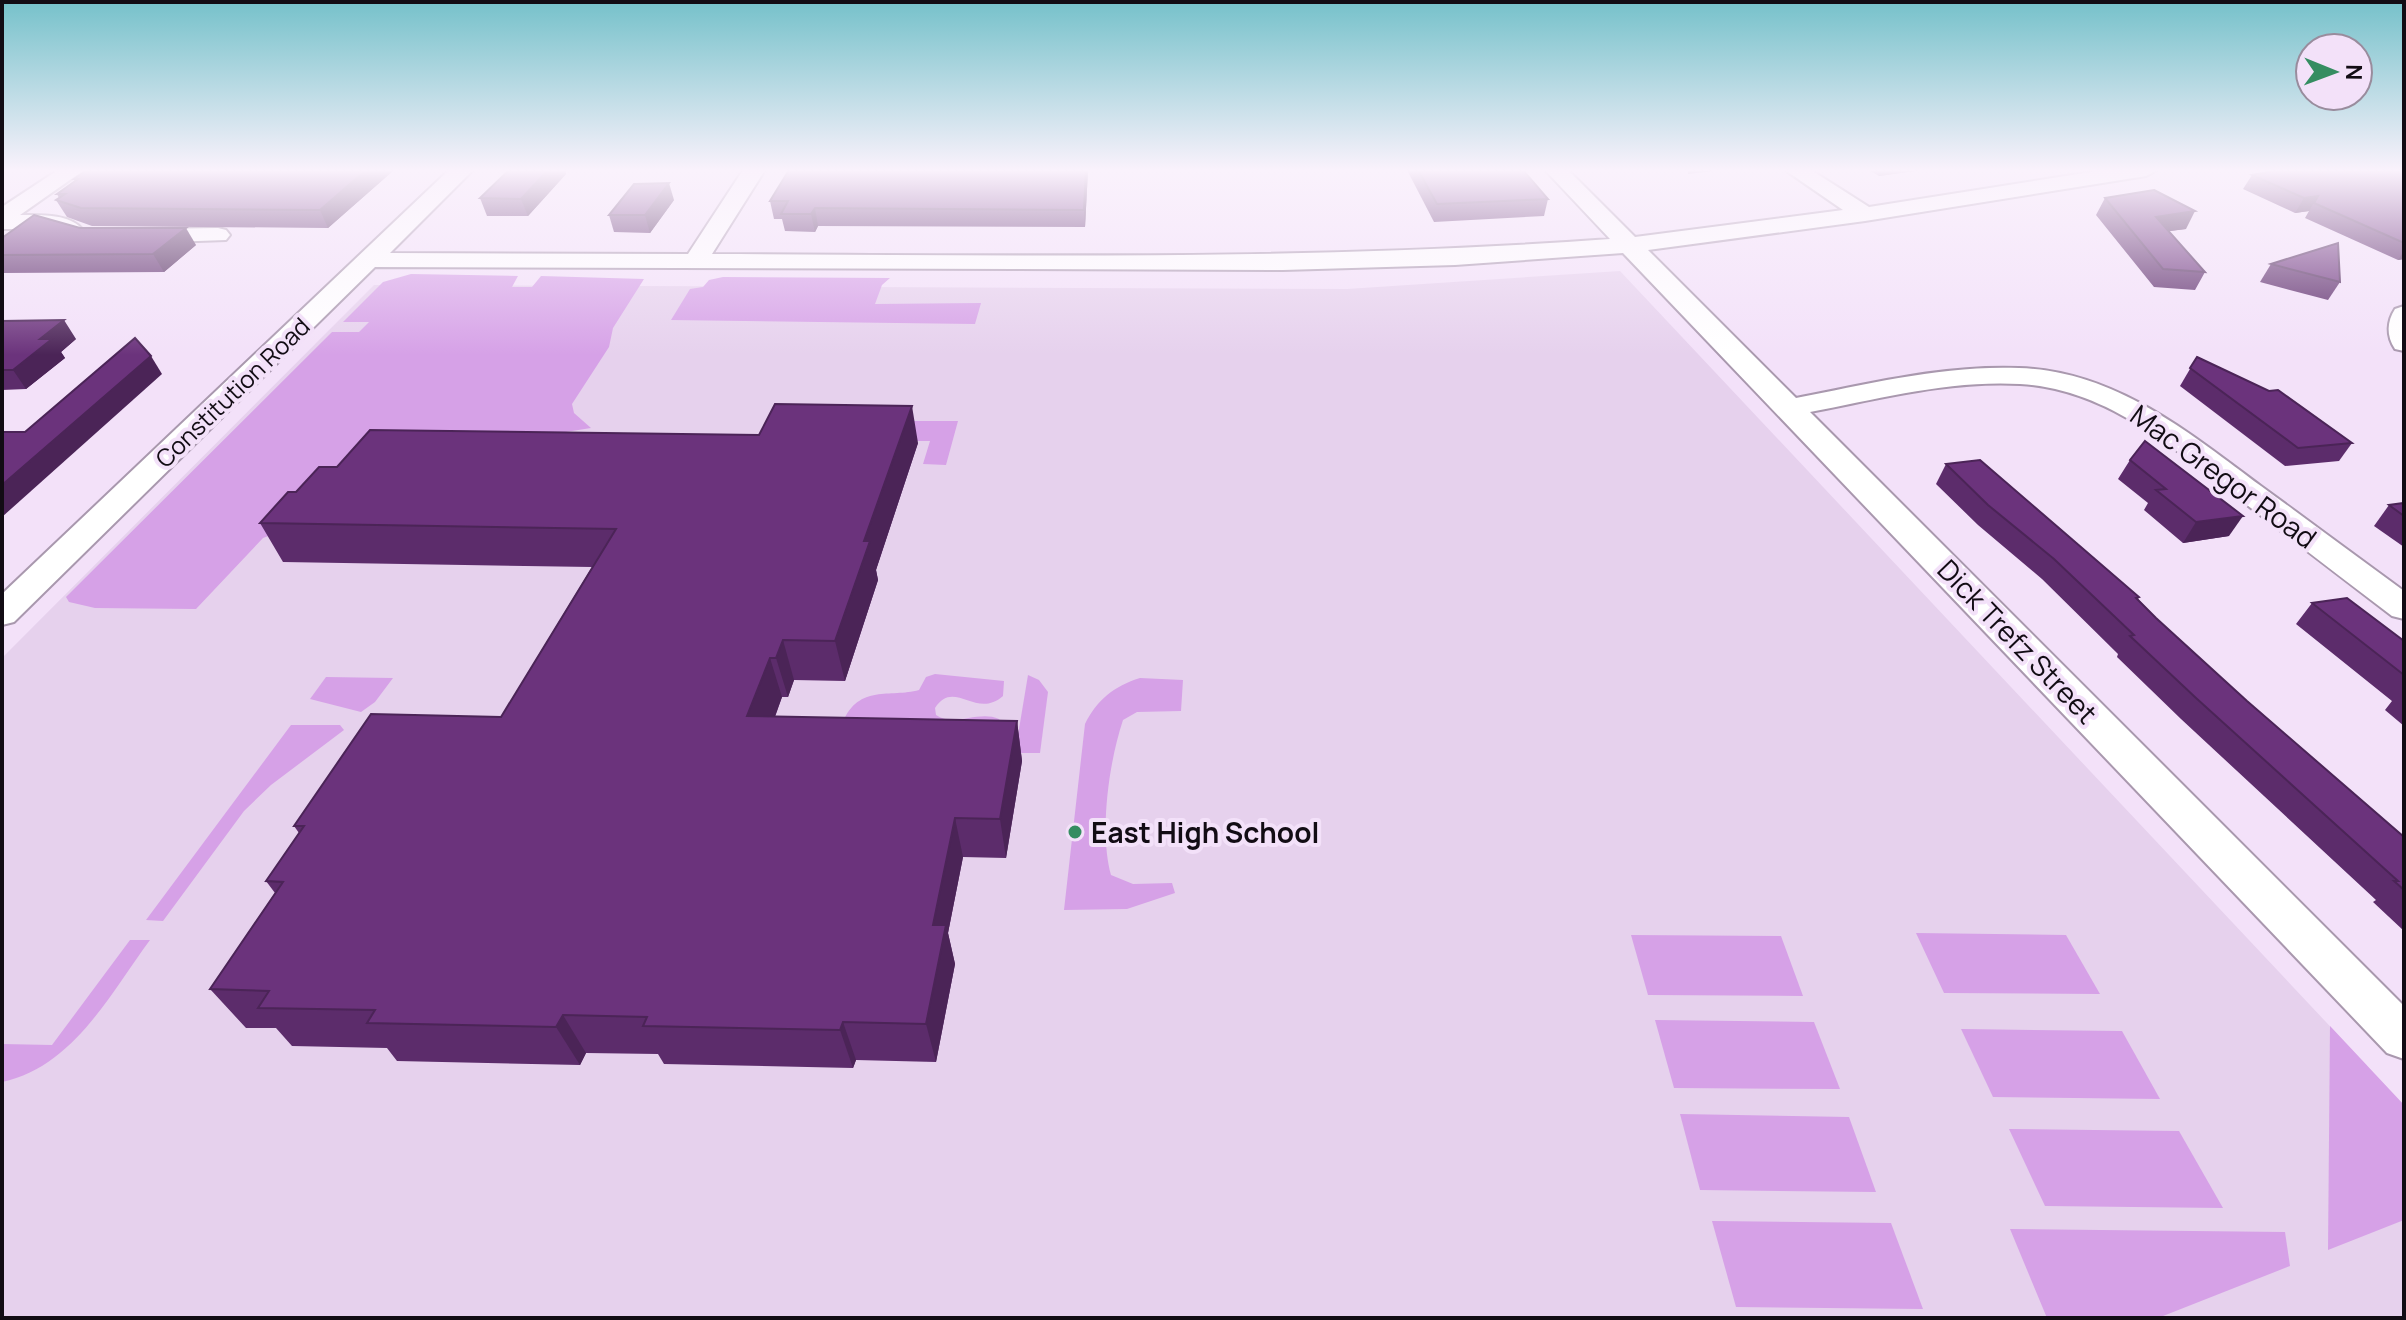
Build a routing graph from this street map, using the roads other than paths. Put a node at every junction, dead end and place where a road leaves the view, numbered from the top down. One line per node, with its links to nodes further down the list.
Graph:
1 (74, 232): 7 (street)
2 (398, 232): 10 (street, Constitution Road)
3 (714, 232): 11 (street)
4 (1617, 232): 9 (street, Dick Trefz Street)
5 (1732, 232): 9 (street)
6 (218, 235): 8 (street)
7 (91, 236)
8 (123, 236)
9 (1630, 245): 11 (street); 14 (street, Dick Trefz Street)
10 (368, 260): 11 (street); 16 (street, Constitution Road)
11 (695, 261)
12 (2404, 314): 13 (street)
13 (2404, 343)
14 (1791, 407): 15 (street, Mac Gregor Road); 17 (street, Dick Trefz Street)
15 (2404, 608)
16 (2, 614)
17 (2404, 1038)

